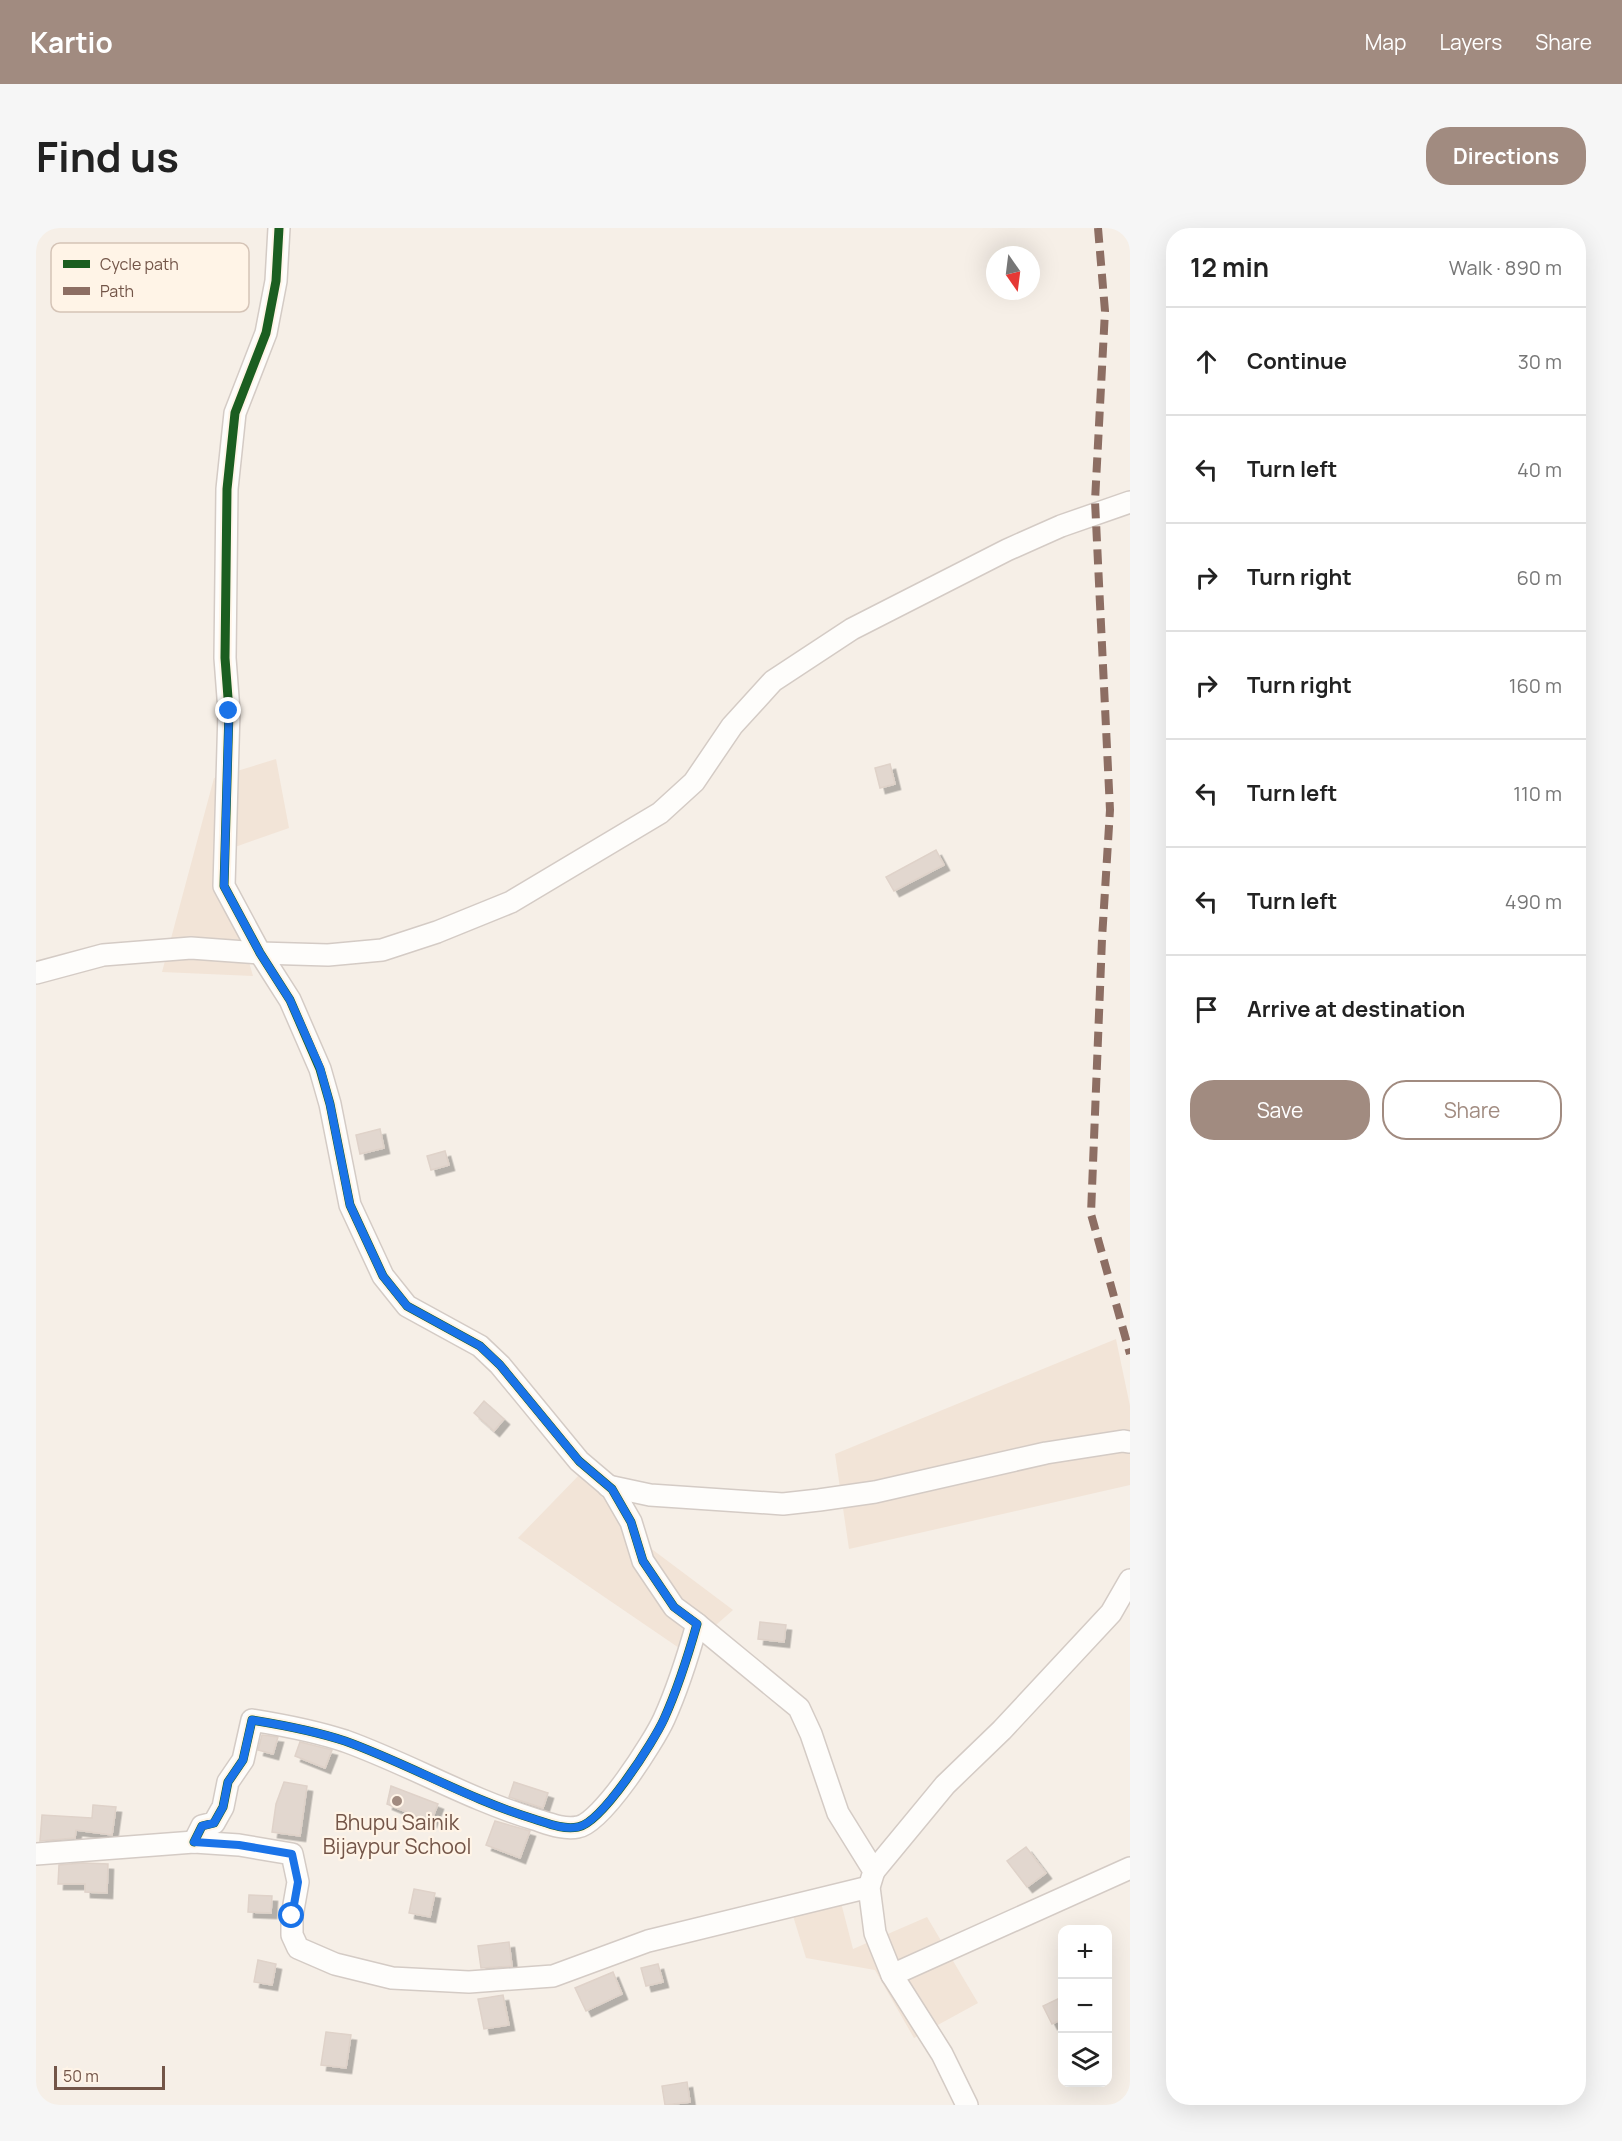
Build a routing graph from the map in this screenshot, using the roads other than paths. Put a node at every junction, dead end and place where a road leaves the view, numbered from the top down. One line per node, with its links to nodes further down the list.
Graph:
1 (279, 228): 3 (street)
2 (1130, 502): 3 (street)
3 (260, 953): 4 (street); 6 (street)
4 (36, 973)
5 (1130, 1442): 6 (street)
6 (608, 1486): 8 (street)
7 (1130, 1580): 12 (street)
8 (697, 1624): 9 (street); 12 (street)
9 (194, 1842): 10 (street); 12 (street)
10 (36, 1854)
11 (1130, 1868): 13 (street)
12 (871, 1879): 13 (street)
13 (892, 1976): 14 (street)
14 (967, 2105)

